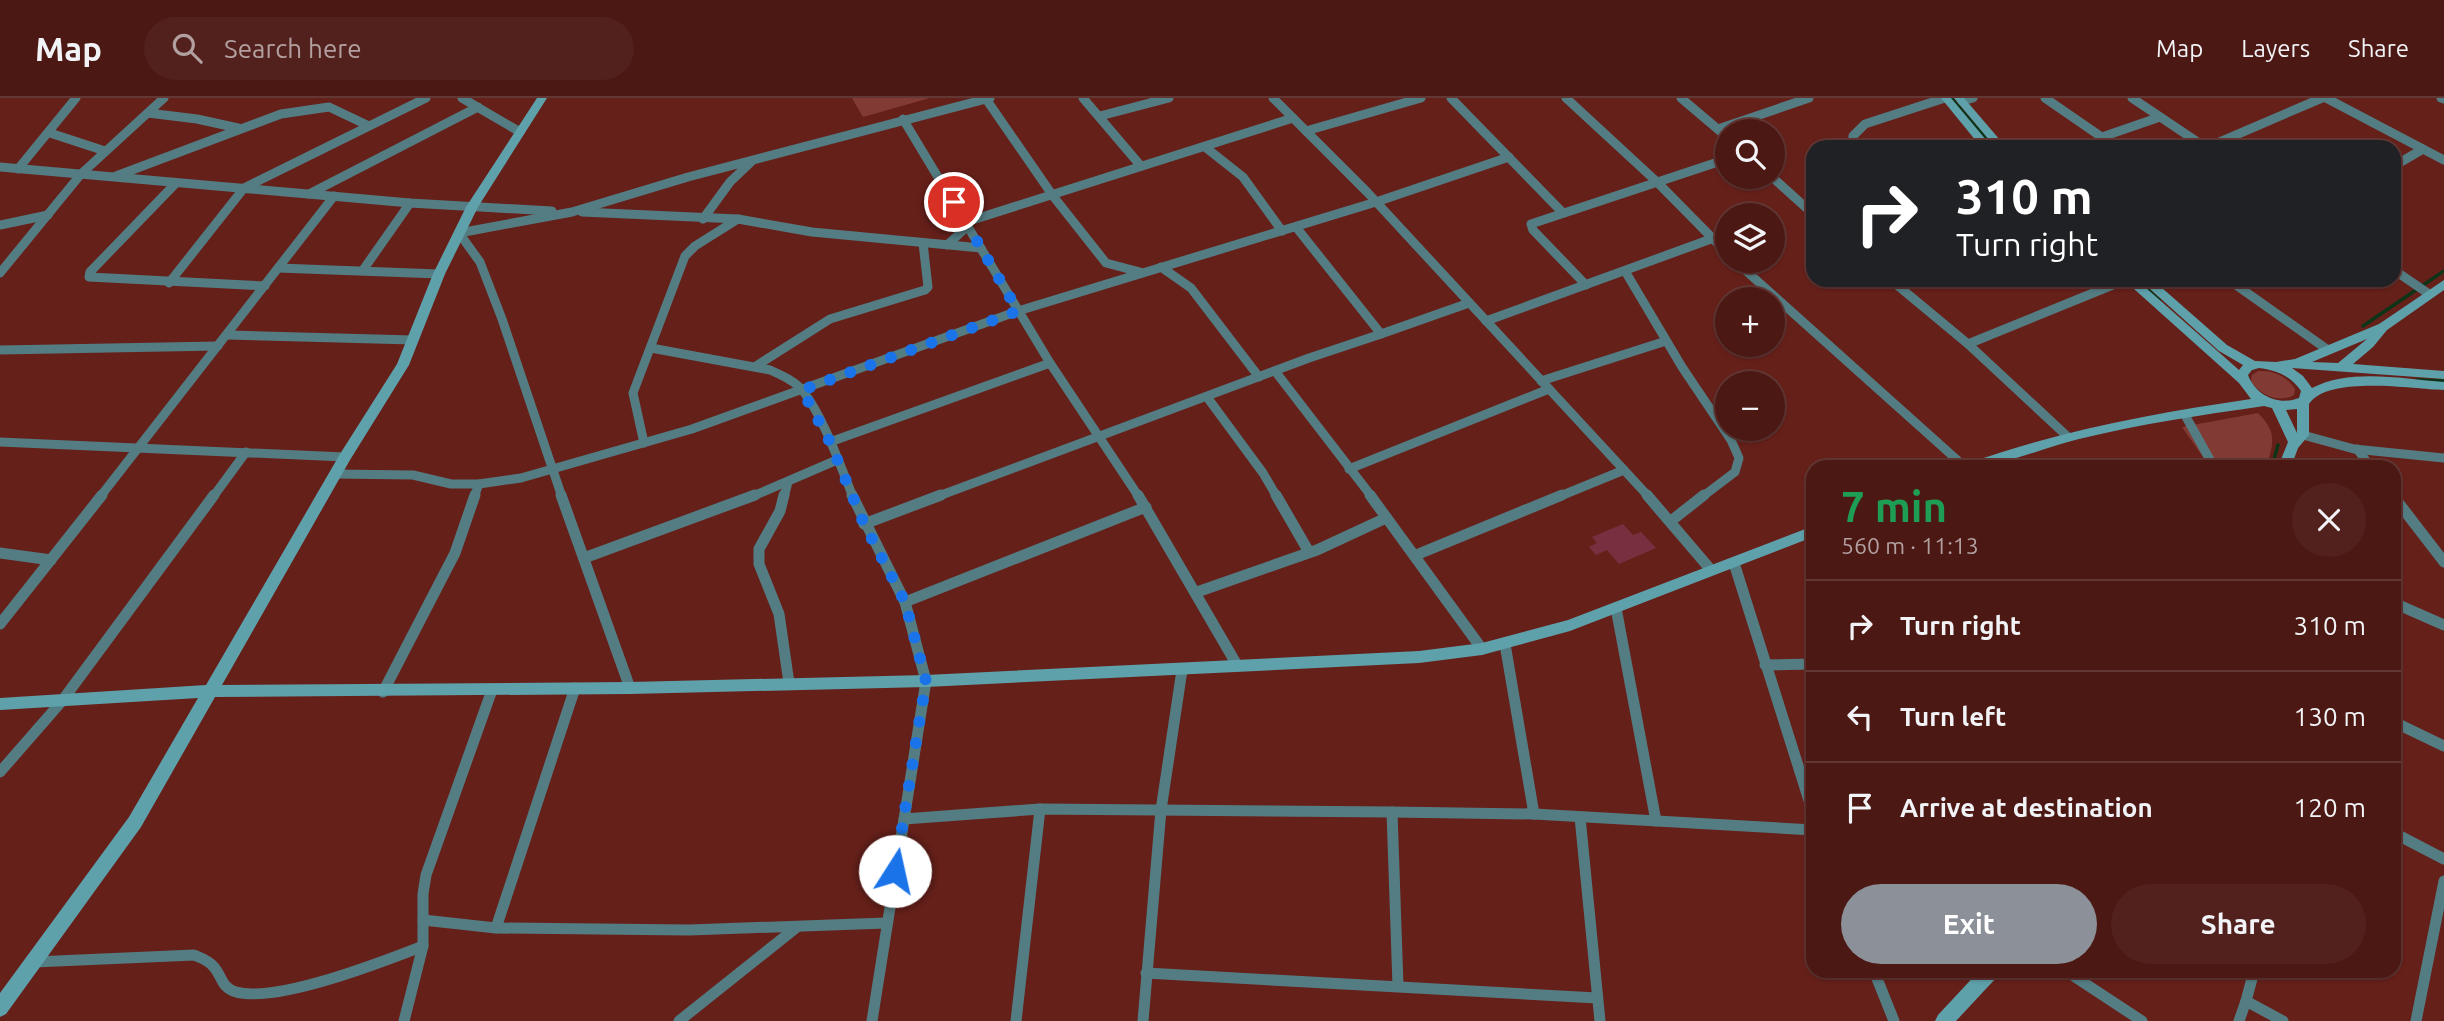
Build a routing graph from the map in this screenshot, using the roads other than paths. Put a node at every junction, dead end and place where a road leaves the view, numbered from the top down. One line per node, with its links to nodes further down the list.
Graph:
1 (76, 98): 33 (street)
2 (164, 98): 22 (street)
3 (426, 98): 28 (street)
4 (462, 98): 21 (street)
5 (542, 98): 32 (street)
6 (988, 98): 26 (street); 60 (street)
7 (1083, 98): 23 (street)
8 (1169, 98): 23 (street)
9 (1273, 98): 25 (street)
10 (1421, 98): 20 (street)
11 (1451, 98): 44 (street)
12 (1566, 98): 55 (street)
13 (1681, 98): 29 (street)
14 (1809, 98): 27 (street)
15 (1946, 98): 35 (street); 36 (street)
16 (2045, 98): 34 (street)
17 (2132, 98): 24 (street)
18 (2324, 98): 40 (street); 42 (street)
19 (1964, 99): 37 (street)
20 (1394, 101): 31 (street)
21 (478, 107): 32 (street); 58 (street)
22 (148, 113): 30 (street); 43 (street)
23 (1100, 116): 49 (street)
24 (2160, 117): 34 (street); 39 (street)
25 (1293, 118): 31 (street); 41 (street)
26 (903, 119): 45 (street); 70 (street)
27 (1747, 119)
28 (367, 125): 30 (street); 56 (street)
29 (1715, 126)
30 (238, 128): 53 (street)
31 (1306, 131): 61 (street)
32 (520, 132): 63 (street)
33 (50, 133): 43 (street); 51 (street)
34 (2102, 137): 38 (street)
35 (1853, 140)
36 (1981, 140)
37 (1996, 140)
38 (2106, 140)
39 (2196, 140)
40 (2224, 140)
41 (1205, 147): 49 (street); 73 (street)
42 (2423, 149): 46 (street); 47 (street)
43 (105, 151): 52 (street)
44 (1509, 157): 61 (street); 66 (street)
45 (754, 159): 65 (street); 68 (street)
46 (2444, 160)
47 (2401, 162)
48 (1715, 163): 55 (street)
49 (1140, 165): 60 (street)
50 (0, 167): 51 (street)
51 (18, 169): 52 (street)
52 (81, 174): 53 (street); 67 (street)
53 (112, 177): 54 (street)
54 (176, 183): 56 (street); 90 (street)
55 (1657, 183): 66 (street); 75 (street)
56 (244, 188): 58 (street); 90 (street)
57 (1785, 189): 64 (street)
58 (309, 194): 59 (street)
59 (334, 196): 62 (street); 82 (street)
60 (1053, 196): 70 (street); 80 (street)
61 (1376, 202): 72 (street); 101 (street)
62 (410, 203): 63 (street); 83 (street)
63 (472, 207): 65 (street); 74 (street)
64 (1806, 208)
65 (572, 212): 68 (street); 74 (street)
66 (1563, 213): 92 (street)
67 (48, 215): 71 (street); 85 (street)
68 (703, 219): 69 (street)
69 (738, 219): 77 (street); 111 (street)
70 (967, 224): 78 (street); 79 (street)
71 (0, 225)
72 (1296, 227): 73 (street); 105 (street)
73 (1282, 231): 81 (street)
74 (459, 233): 88 (street); 149 (street)
75 (1711, 239): 76 (street); 84 (street)
76 (1715, 242)
77 (923, 243): 78 (street); 117 (street)
78 (947, 245): 79 (street)
79 (981, 248): 102 (street)
80 (1106, 263): 86 (street); 94 (street)
81 (1161, 267): 86 (street); 122 (street)
82 (278, 268): 83 (street); 93 (street)
83 (363, 270): 88 (street)
84 (1625, 271): 92 (street); 108 (street)
85 (0, 273)
86 (1143, 273): 94 (street)
87 (1748, 273): 144 (street)
88 (439, 274): 107 (street)
89 (2401, 275): 100 (street)
90 (169, 283): 93 (street)
91 (2444, 284): 100 (street)
92 (1586, 285): 103 (street)
93 (265, 286): 106 (street)
94 (1101, 286): 102 (street)
95 (1899, 287): 109 (street)
96 (2110, 287): 109 (street)
97 (2136, 287): 124 (street)
98 (2154, 287): 116 (street)
99 (2239, 287): 113 (street)
100 (2429, 294): 104 (street)
101 (1469, 303): 103 (street); 105 (street)
102 (1018, 311): 114 (street); 126 (street)
103 (1486, 321): 123 (street)
104 (2383, 327): 113 (street); 119 (street)
105 (1381, 334): 120 (street)
106 (228, 335): 107 (street); 110 (street)
107 (413, 340): 141 (street)
108 (1666, 341): 123 (street); 158 (street)
109 (1968, 344): 133 (street)
110 (218, 346): 112 (street); 138 (street)
111 (651, 348): 117 (street); 136 (street)
112 (0, 350)
113 (2328, 350): 115 (street)
114 (1050, 363): 132 (street); 135 (street)
115 (2294, 364): 118 (street); 119 (street)
116 (2252, 365): 118 (street); 124 (street)
117 (756, 366): 126 (street)
118 (2275, 366): 127 (street)
119 (2341, 368): 121 (street); 127 (street)
120 (1275, 370): 122 (street); 150 (street)
121 (2444, 375)
122 (1259, 377): 128 (street)
123 (1545, 385): 150 (street); 151 (street)
124 (2245, 385): 129 (street); 130 (street)
125 (2444, 386): 127 (street)
126 (802, 390): 135 (street); 136 (street)
127 (2305, 396): 129 (street); 134 (street)
128 (1206, 397): 132 (street); 161 (street)
129 (2271, 403): 130 (street); 134 (street)
130 (2232, 406): 131 (street)
131 (2185, 415): 133 (street); 146 (street)
132 (1098, 435): 156 (street); 159 (street)
133 (2068, 437): 145 (street)
134 (2298, 439): 139 (street); 147 (street)
135 (830, 442): 143 (street)
136 (644, 443): 149 (street)
137 (2, 444): 138 (street)
138 (139, 447): 140 (street); 165 (street)
139 (2357, 449): 142 (street); 148 (street)
140 (246, 452): 141 (street); 188 (street)
141 (345, 457): 152 (street)
142 (2444, 458)
143 (837, 460): 153 (street); 159 (street)
144 (1957, 460)
145 (1990, 460)
146 (2210, 460)
147 (2288, 460)
148 (2366, 460)
149 (550, 469): 154 (street); 164 (street)
150 (1349, 469): 157 (street)
151 (1624, 470): 158 (street); 163 (street)
152 (335, 474): 154 (street); 186 (street)
153 (788, 482): 164 (street); 182 (street)
154 (479, 484): 187 (street)
155 (2401, 506): 166 (street)
156 (1146, 507): 169 (street); 170 (street)
157 (1386, 518): 161 (street); 163 (street)
158 (1671, 521): 168 (street)
159 (864, 524): 170 (street)
160 (1806, 534): 167 (street)
161 (1309, 552): 169 (street)
162 (0, 553): 165 (street)
163 (1416, 555): 176 (street)
164 (584, 558): 184 (street)
165 (51, 560): 173 (street)
166 (2444, 562)
167 (1734, 563): 168 (street); 179 (street)
168 (1711, 570): 172 (street)
169 (1197, 592): 178 (street)
170 (905, 602): 181 (street)
171 (2401, 606): 174 (street)
172 (1616, 607): 175 (street); 202 (street)
173 (0, 624)
174 (2444, 625)
175 (1505, 644): 176 (street); 199 (street)
176 (1482, 649): 178 (street)
177 (1806, 664): 179 (street)
178 (1237, 665): 180 (street)
179 (1765, 665): 192 (street)
180 (1182, 670): 181 (street); 197 (street)
181 (926, 681): 182 (street); 201 (street)
182 (789, 683): 184 (street)
183 (575, 688): 184 (street); 185 (street); 210 (street)
184 (630, 688)
185 (492, 690): 187 (street); 207 (street)
186 (210, 691): 187 (street); 188 (street); 212 (street)
187 (383, 692)
188 (62, 701): 189 (street); 194 (street)
189 (0, 704)
190 (2401, 725): 191 (street)
191 (2444, 746)
192 (1799, 766): 193 (street); 195 (street)
193 (1806, 766)
194 (0, 772)
195 (1806, 790)
196 (1040, 809): 197 (street); 201 (street); 225 (street)
197 (1161, 810): 198 (street); 213 (street)
198 (1392, 812): 199 (street); 218 (street)
199 (1534, 814): 200 (street)
200 (1580, 817): 202 (street); 219 (street)
201 (904, 819): 208 (street)
202 (1656, 821): 203 (street)
203 (1806, 830)
204 (2401, 837): 205 (street)
205 (2444, 859)
206 (2444, 881): 233 (street)
207 (423, 920): 210 (street); 211 (street)
208 (886, 923): 209 (street); 224 (street)
209 (797, 927): 210 (street); 223 (street)
210 (496, 928)
211 (422, 946): 212 (street); 222 (street)
212 (34, 962): 221 (street)
213 (1146, 973): 218 (street); 226 (street)
214 (1877, 978): 228 (street)
215 (1984, 978): 229 (street)
216 (2078, 978): 230 (street)
217 (2252, 978): 220 (street)
218 (1398, 986): 219 (street)
219 (1597, 998): 227 (street)
220 (2246, 1001): 231 (street); 232 (street)
221 (1, 1006)
222 (404, 1021)
223 (679, 1021)
224 (872, 1021)
225 (1016, 1021)
226 (1143, 1021)
227 (1600, 1021)
228 (1894, 1021)
229 (1944, 1021)
230 (2142, 1021)
231 (2239, 1021)
232 (2283, 1021)
233 (2416, 1021)

